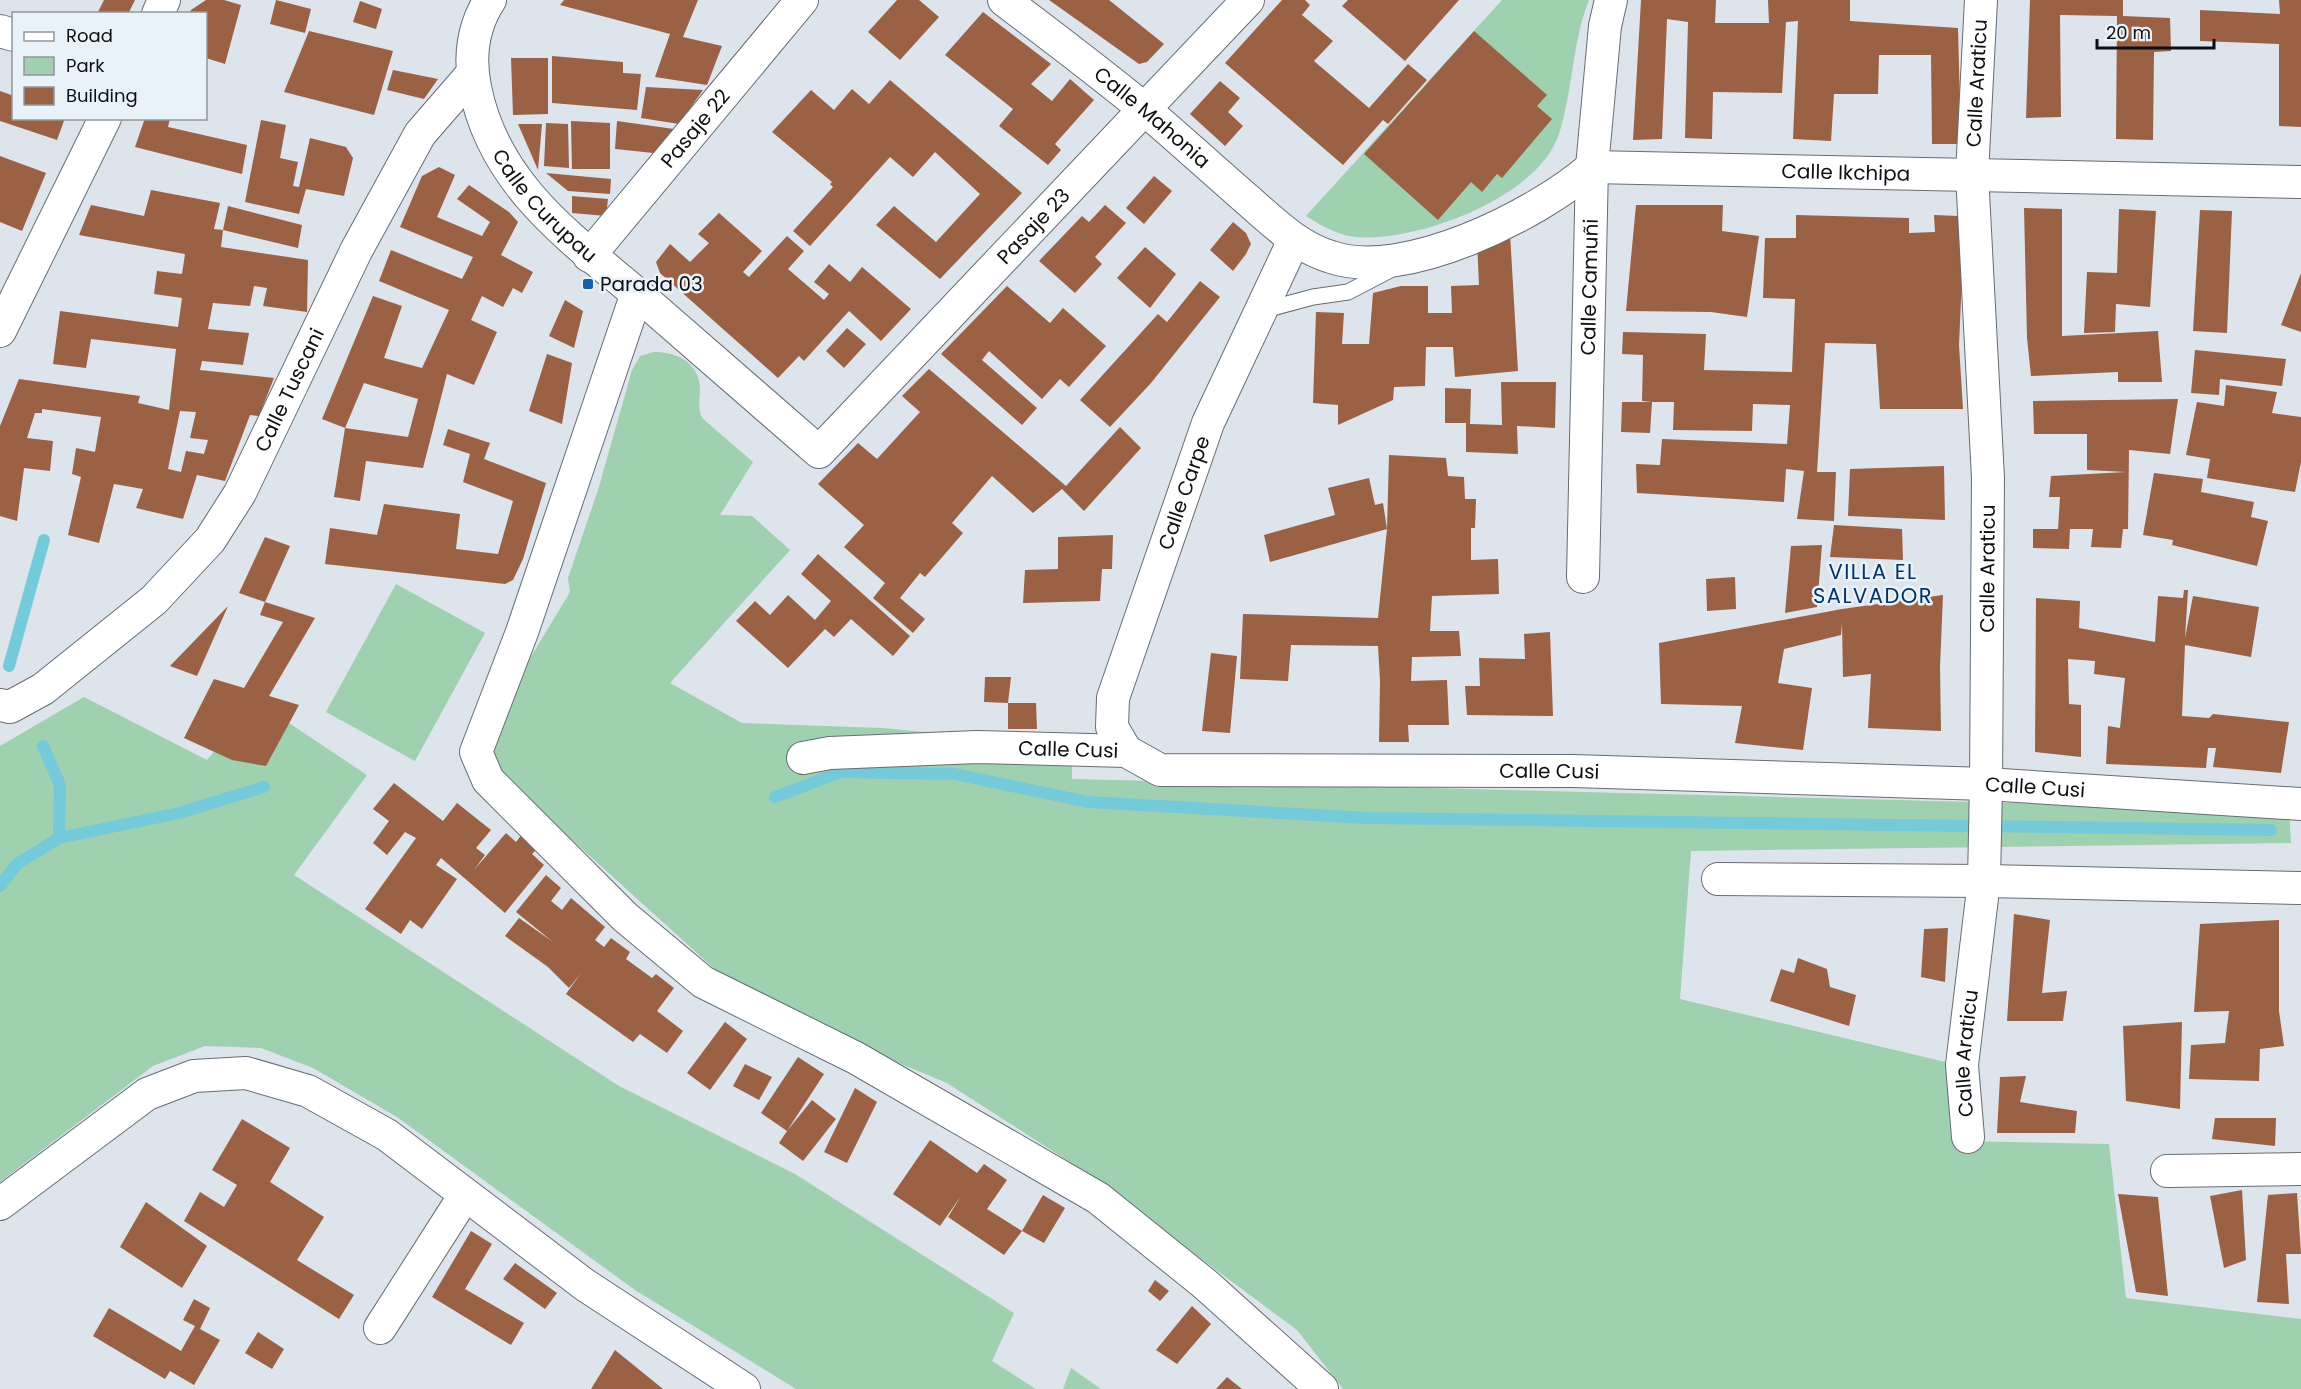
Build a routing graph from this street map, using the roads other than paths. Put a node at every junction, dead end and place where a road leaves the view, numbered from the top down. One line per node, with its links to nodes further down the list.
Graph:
1 (490, 0): 7 (street)
2 (802, 0): 14 (street, Pasaje 22)
3 (1004, 0): 8 (street, Calle Mahonia)
4 (1248, 0): 8 (street, Pasaje 23)
5 (1611, 0): 10 (street, Calle Camuñi)
6 (1981, 0): 11 (street, Calle Araticu)
7 (472, 74): 14 (street, Calle Curupau); 21 (street, Calle Tuscani)
8 (1144, 109): 13 (street, Calle Mahonia); 19 (street, Pasaje 23)
9 (104, 120): 18 (street)
10 (1592, 167): 11 (street, Calle Ikchipa); 15 (street); 20 (street, Calle Camuñi)
11 (1972, 174): 12 (street, Calle Ikchipa); 24 (street, Calle Araticu)
12 (2301, 182)
13 (1294, 240): 15 (street); 17 (street, Calle Carpe)
14 (589, 256): 16 (street, Calle Curupau)
15 (1412, 259): 17 (lane)
16 (637, 293): 19 (street, Calle Curupau); 36 (street)
17 (1259, 312): 22 (street, Calle Carpe)
18 (0, 331)
19 (819, 452)
20 (1583, 577)
21 (0, 705)
22 (1126, 751): 23 (street, Calle Cusi); 24 (street, Calle Cusi)
23 (802, 758)
24 (1986, 784): 25 (street, Calle Cusi); 27 (street, Calle Araticu)
25 (2301, 804)
26 (1718, 879): 27 (street)
27 (1984, 881): 28 (street); 29 (street, Calle Araticu)
28 (2301, 888)
29 (1968, 1137)
30 (2301, 1169): 31 (street)
31 (2167, 1171)
32 (465, 1195): 33 (street); 34 (street); 35 (street)
33 (0, 1204)
34 (380, 1328)
35 (740, 1387)
36 (1322, 1389)

